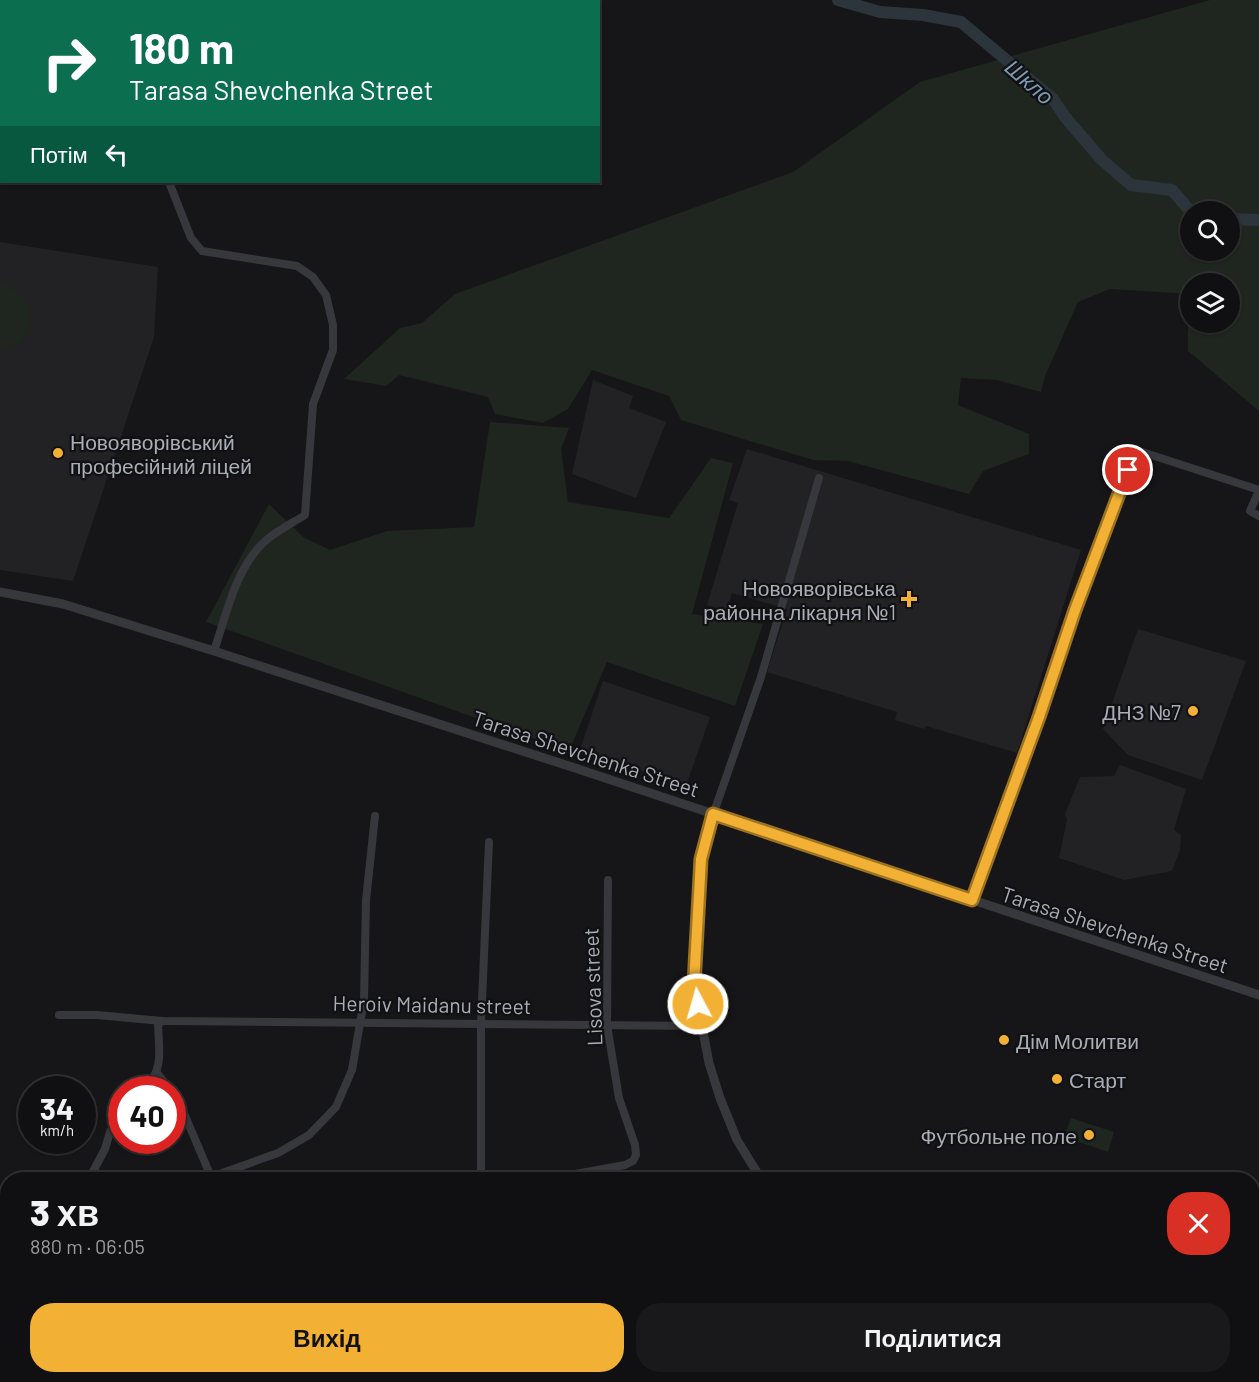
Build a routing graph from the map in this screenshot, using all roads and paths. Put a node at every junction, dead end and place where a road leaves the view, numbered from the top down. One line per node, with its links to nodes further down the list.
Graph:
1 (169, 183): 6 (street)
2 (819, 478): 7 (street)
3 (1259, 490): 4 (street); 11 (street)
4 (1259, 516)
5 (0, 592): 6 (street, Tarasa Shevchenka Street)
6 (214, 651): 7 (street, Tarasa Shevchenka Street)
7 (713, 814): 11 (street, Tarasa Shevchenka Street); 18 (street)
8 (375, 816): 15 (street)
9 (489, 842): 16 (street)
10 (608, 880): 17 (street, Lisova street)
11 (972, 900): 12 (street, Tarasa Shevchenka Street)
12 (1259, 995)
13 (58, 1015): 14 (street, Heroiv Maidanu street)
14 (162, 1021): 15 (street, Heroiv Maidanu street); 19 (street)
15 (360, 1022): 16 (street, Heroiv Maidanu street); 26 (street)
16 (481, 1023): 17 (street, Heroiv Maidanu street); 27 (street)
17 (607, 1024): 18 (street, Heroiv Maidanu street); 28 (street, Lisova street)
18 (701, 1026): 29 (street)
19 (157, 1073): 20 (street); 21 (street)
20 (155, 1076)
21 (159, 1076)
22 (186, 1118): 25 (street)
23 (108, 1138): 24 (street)
24 (93, 1172)
25 (208, 1172)
26 (227, 1172)
27 (481, 1172)
28 (586, 1172)
29 (757, 1172)

